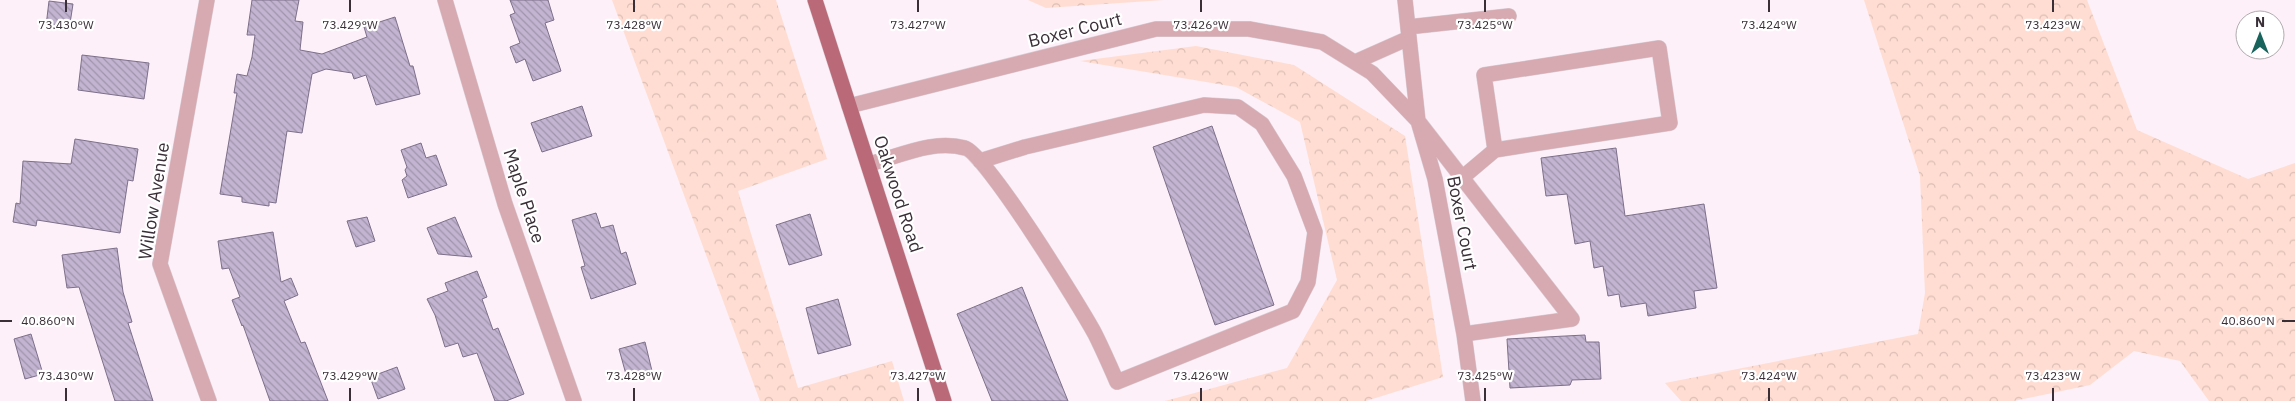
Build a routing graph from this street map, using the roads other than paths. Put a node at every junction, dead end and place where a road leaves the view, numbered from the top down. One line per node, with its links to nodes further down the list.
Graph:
1 (207, 0): 15 (street, Willow Avenue)
2 (445, 0): 16 (street, Maple Place)
3 (815, 0): 8 (main road, Oakwood Road)
4 (1405, 0): 6 (street)
5 (1509, 16): 6 (street)
6 (1409, 33): 7 (street); 9 (street)
7 (1355, 62): 8 (street, Boxer Court); 9 (street, Boxer Court)
8 (849, 106): 12 (main road, Oakwood Road)
9 (1418, 121): 13 (street); 14 (street, Boxer Court)
10 (1496, 150): 10 (street); 13 (street)
11 (980, 161): 11 (street); 12 (street)
12 (869, 164): 17 (main road, Oakwood Road)
13 (1463, 177): 14 (street)
14 (1464, 334): 18 (street, Boxer Court)
15 (209, 401)
16 (574, 401)
17 (944, 401)
18 (1473, 401)

